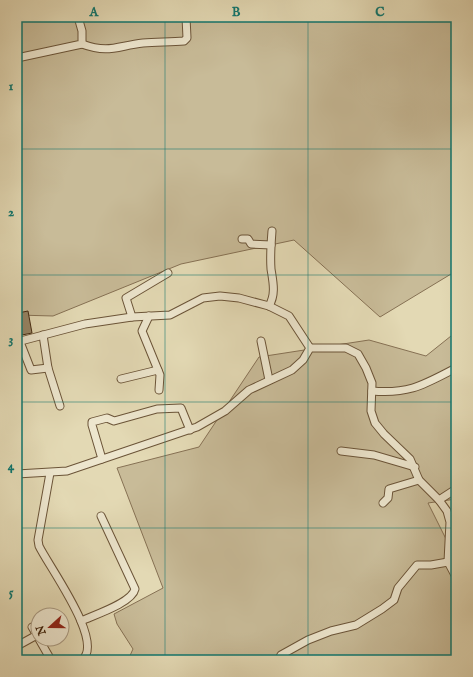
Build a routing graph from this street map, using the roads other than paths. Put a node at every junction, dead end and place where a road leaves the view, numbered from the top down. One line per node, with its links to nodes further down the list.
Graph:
1 (78, 17): 3 (street)
2 (186, 17): 3 (street)
3 (82, 44): 4 (street)
4 (17, 58)
5 (272, 231): 7 (street)
6 (242, 239): 7 (street)
7 (271, 245): 9 (street)
8 (168, 273): 11 (street)
9 (269, 306): 10 (street); 15 (street)
10 (149, 316): 11 (street); 18 (street)
11 (132, 317): 12 (street)
12 (43, 335): 14 (street); 16 (street)
13 (261, 341): 20 (street)
14 (19, 342): 16 (street)
15 (310, 348): 20 (street); 22 (street)
16 (48, 368): 23 (street)
17 (456, 368): 22 (street)
18 (158, 370): 19 (street); 21 (street)
19 (121, 379)
20 (269, 380): 24 (street)
21 (159, 390)
22 (372, 391): 27 (street)
23 (60, 406)
24 (190, 430): 26 (street); 26 (street)
25 (341, 451): 27 (street)
26 (102, 459): 28 (street)
27 (415, 467): 30 (street)
28 (50, 473): 29 (street); 37 (street)
29 (17, 474)
30 (419, 480): 32 (street); 33 (street)
31 (456, 489): 32 (street)
32 (439, 500): 35 (street)
33 (383, 503)
34 (101, 516): 37 (street)
35 (448, 562): 36 (street); 43 (street)
36 (456, 577)
37 (82, 621): 41 (street)
38 (30, 640): 39 (street)
39 (17, 646)
40 (44, 647): 42 (street)
41 (87, 658)
42 (51, 660)
43 (278, 660)

